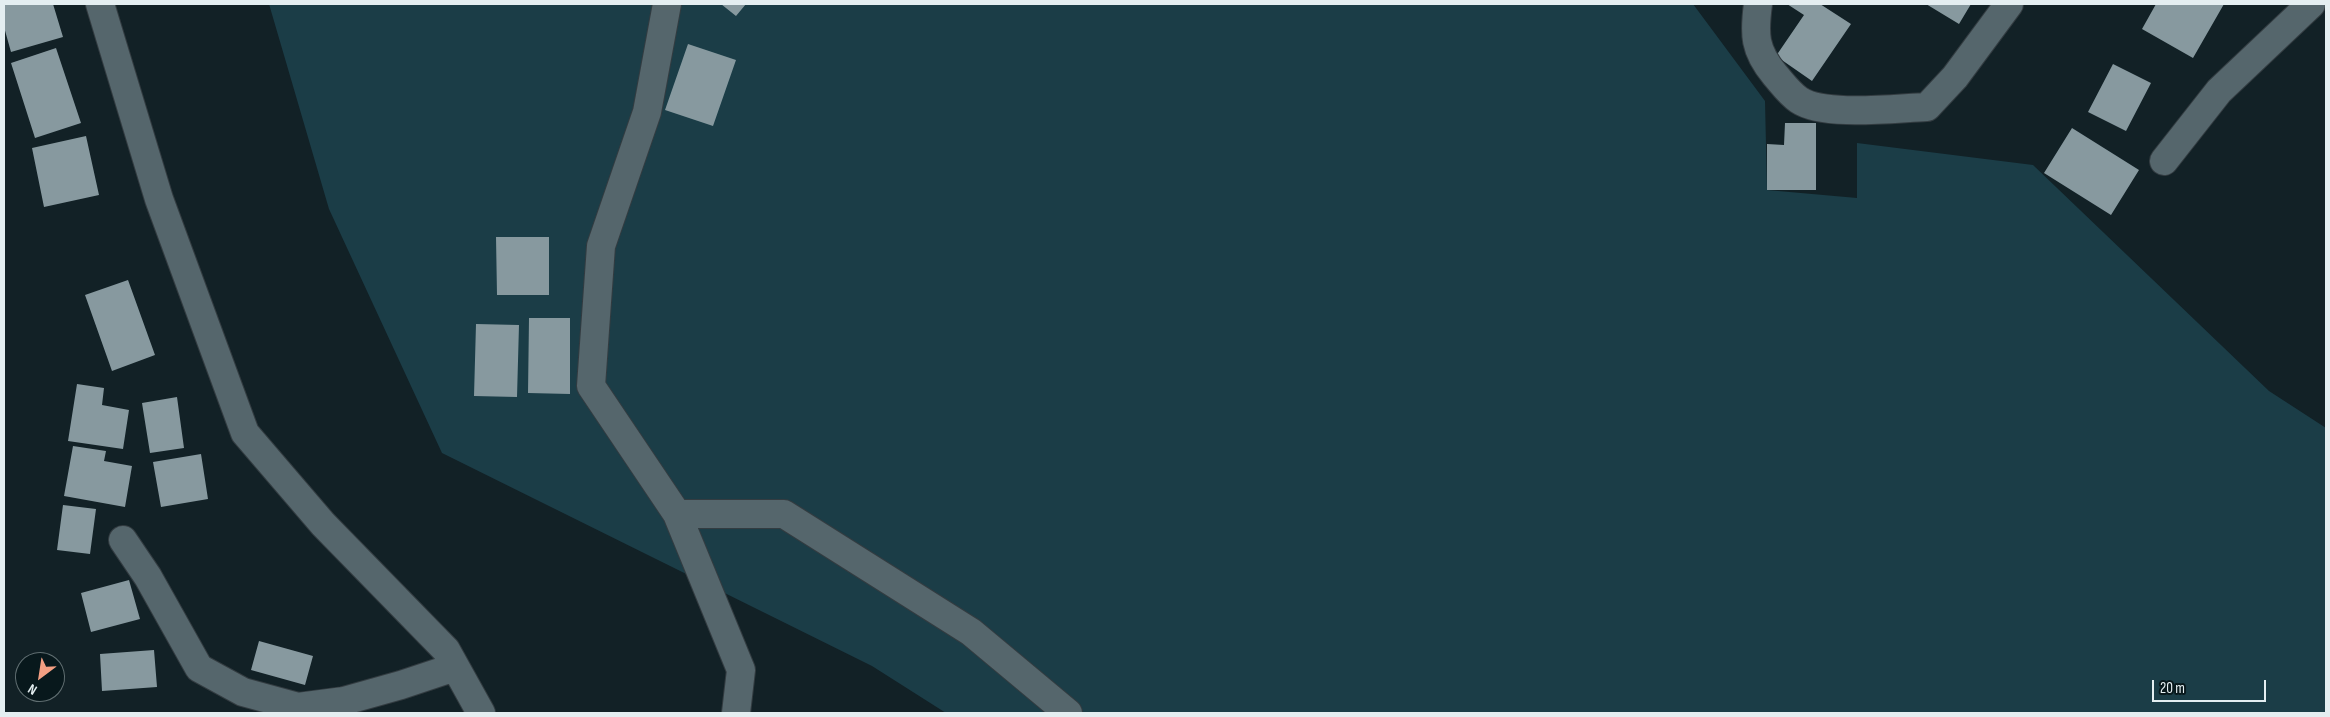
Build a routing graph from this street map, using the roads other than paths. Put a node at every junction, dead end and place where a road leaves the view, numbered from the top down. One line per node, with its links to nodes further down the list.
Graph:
1 (100, 4): 9 (street)
2 (667, 4): 7 (street)
3 (1758, 4): 4 (street)
4 (2009, 4)
5 (2311, 4): 6 (street)
6 (2164, 160)
7 (677, 514): 11 (street); 12 (street)
8 (123, 540): 9 (street)
9 (455, 667): 10 (street)
10 (480, 713)
11 (736, 713)
12 (1068, 713)

